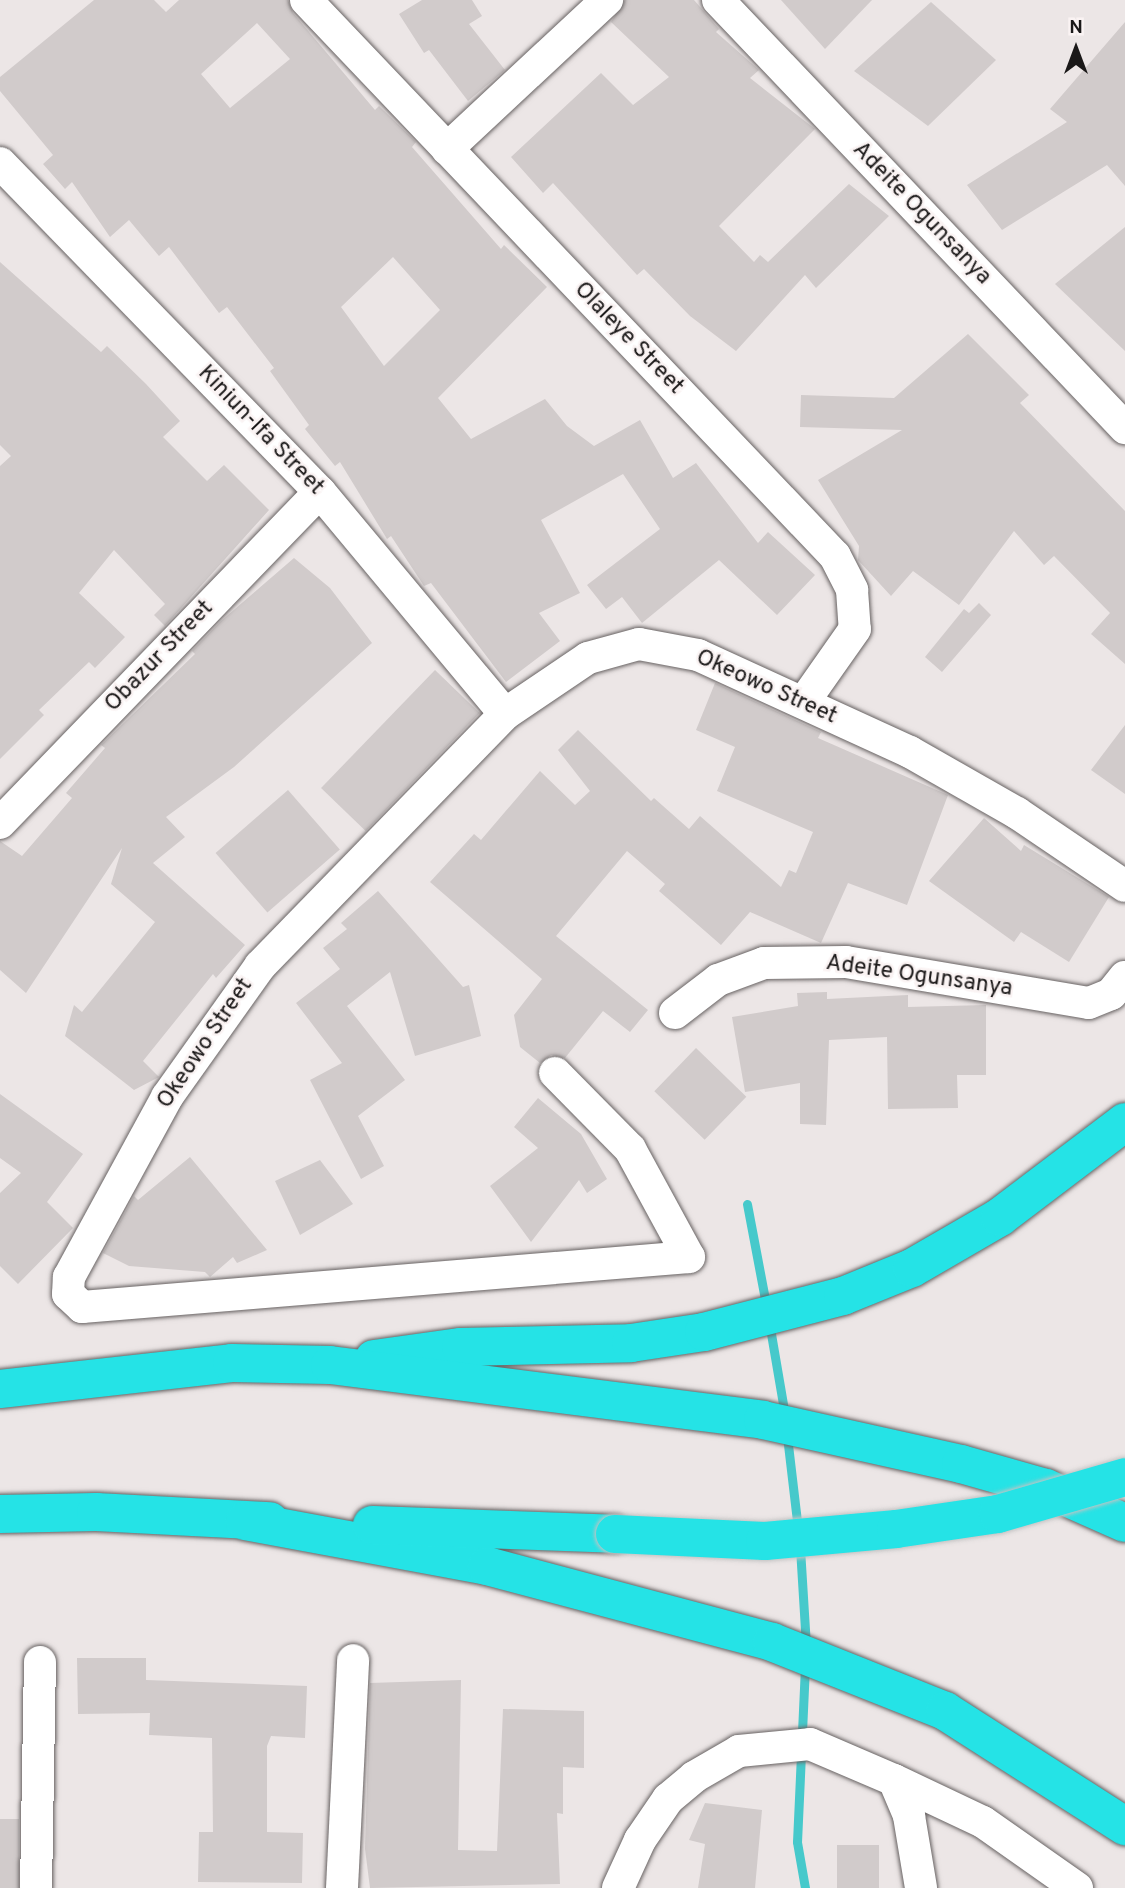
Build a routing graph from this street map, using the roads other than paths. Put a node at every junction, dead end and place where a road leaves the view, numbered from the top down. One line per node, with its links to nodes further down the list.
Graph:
1 (306, 0): 4 (street, Olaleye Street)
2 (607, 0): 4 (street)
3 (718, 0): 6 (street, Adeite Ogunsanya)
4 (447, 149): 8 (street, Olaleye Street)
5 (0, 163): 7 (street, Kiniun-Ifa Street)
6 (1125, 428)
7 (320, 492): 9 (street, Kiniun-Ifa Street); 10 (street, Obazur Street)
8 (803, 703): 9 (street, Okeowo Street); 11 (street, Okeowo Street)
9 (505, 714): 14 (street, Okeowo Street)
10 (0, 823)
11 (1125, 886)
12 (1125, 977): 13 (street, Adeite Ogunsanya)
13 (675, 1013)
14 (555, 1073)
15 (1125, 1122): 16 (highway)
16 (330, 1365): 17 (highway); 21 (highway)
17 (0, 1389)
18 (1125, 1477): 20 (highway, bridge)
19 (0, 1514): 20 (highway)
20 (245, 1521): 25 (highway)
21 (1125, 1523)
22 (354, 1660): 27 (street)
23 (40, 1662): 26 (street)
24 (894, 1780): 28 (street); 29 (street); 30 (street)
25 (1125, 1826)
26 (36, 1888)
27 (342, 1888)
28 (618, 1888)
29 (920, 1888)
30 (1077, 1888)

